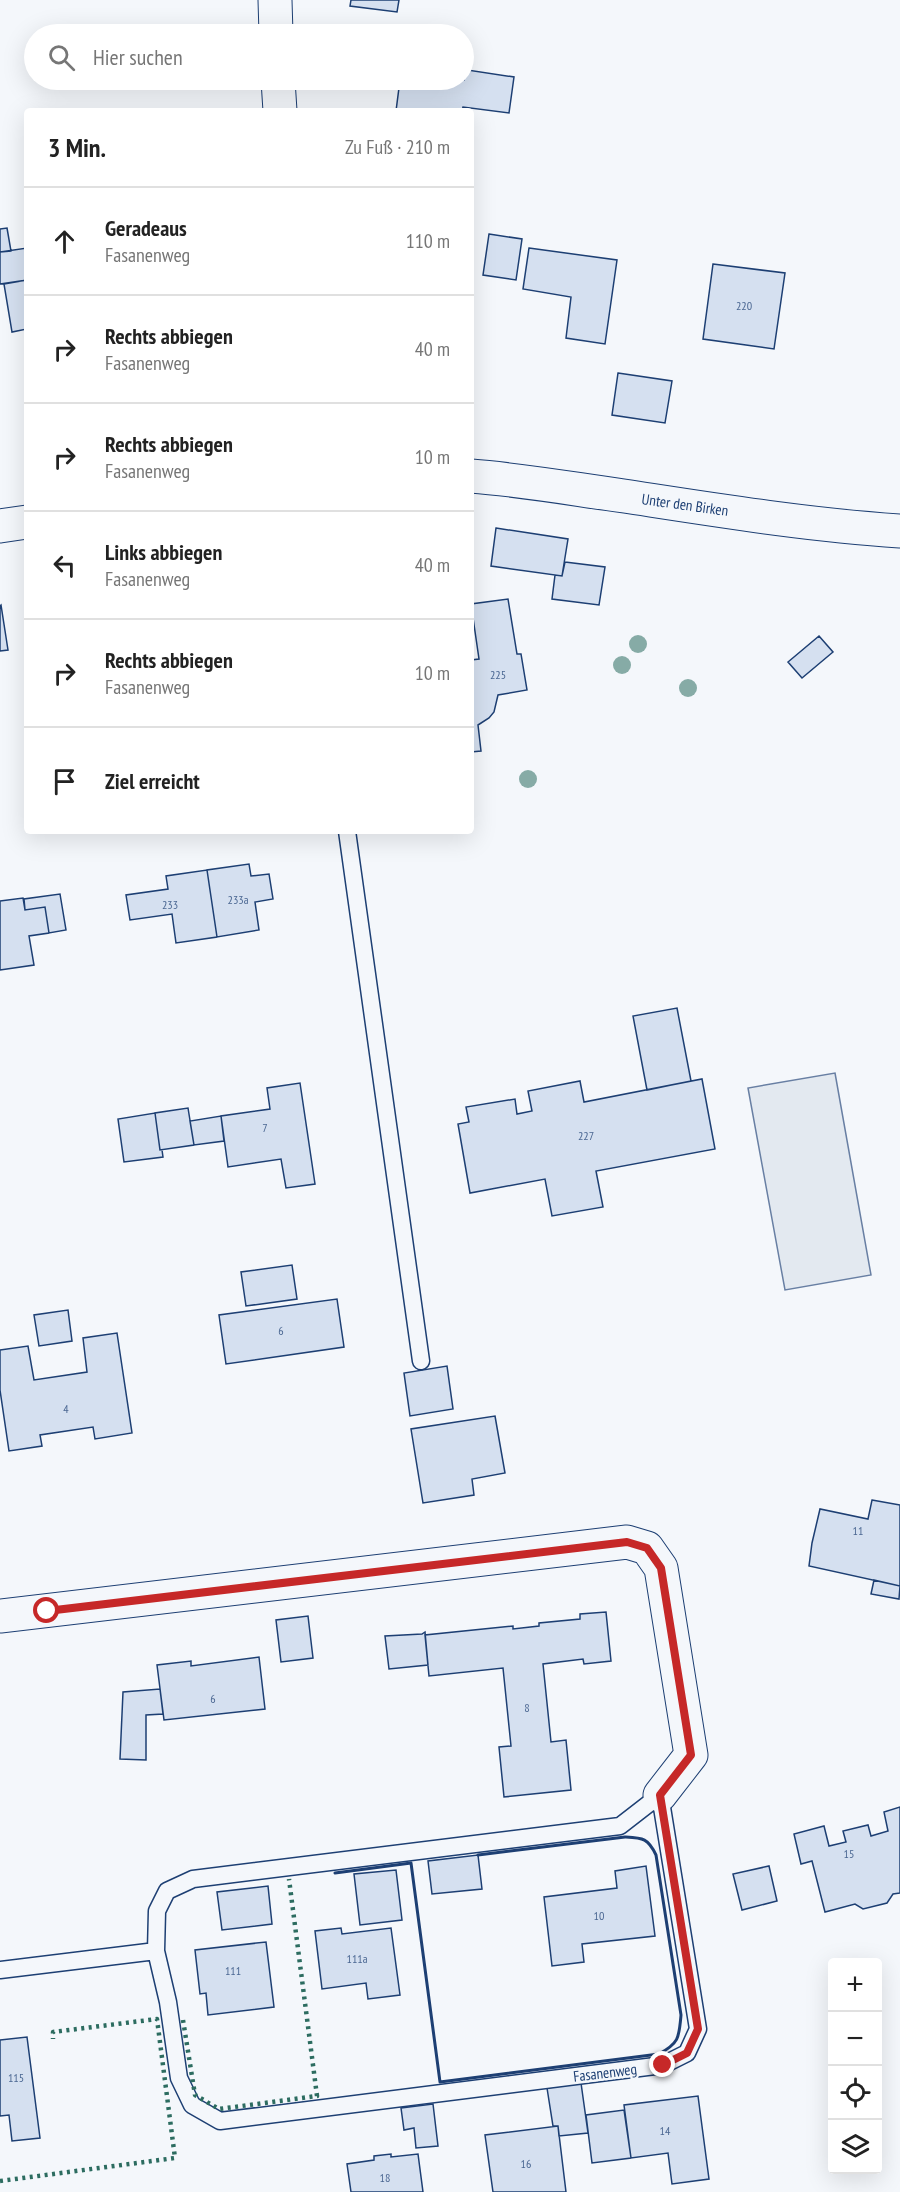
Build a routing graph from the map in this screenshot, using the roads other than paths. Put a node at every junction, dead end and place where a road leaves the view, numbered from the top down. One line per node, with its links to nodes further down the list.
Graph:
1 (274, 0): 2 (street)
2 (275, 24)
3 (279, 90): 4 (street)
4 (280, 108)
5 (474, 476): 8 (street, Unter den Birken)
6 (24, 522): 7 (street)
7 (0, 526)
8 (900, 531)
9 (347, 834): 10 (lane)
10 (422, 1361)
11 (0, 1616): 12 (street)
12 (660, 1795): 13 (lane, Fasanenweg); 13 (lane, Fasanenweg)
13 (156, 1951): 14 (lane)
14 (0, 1970)

